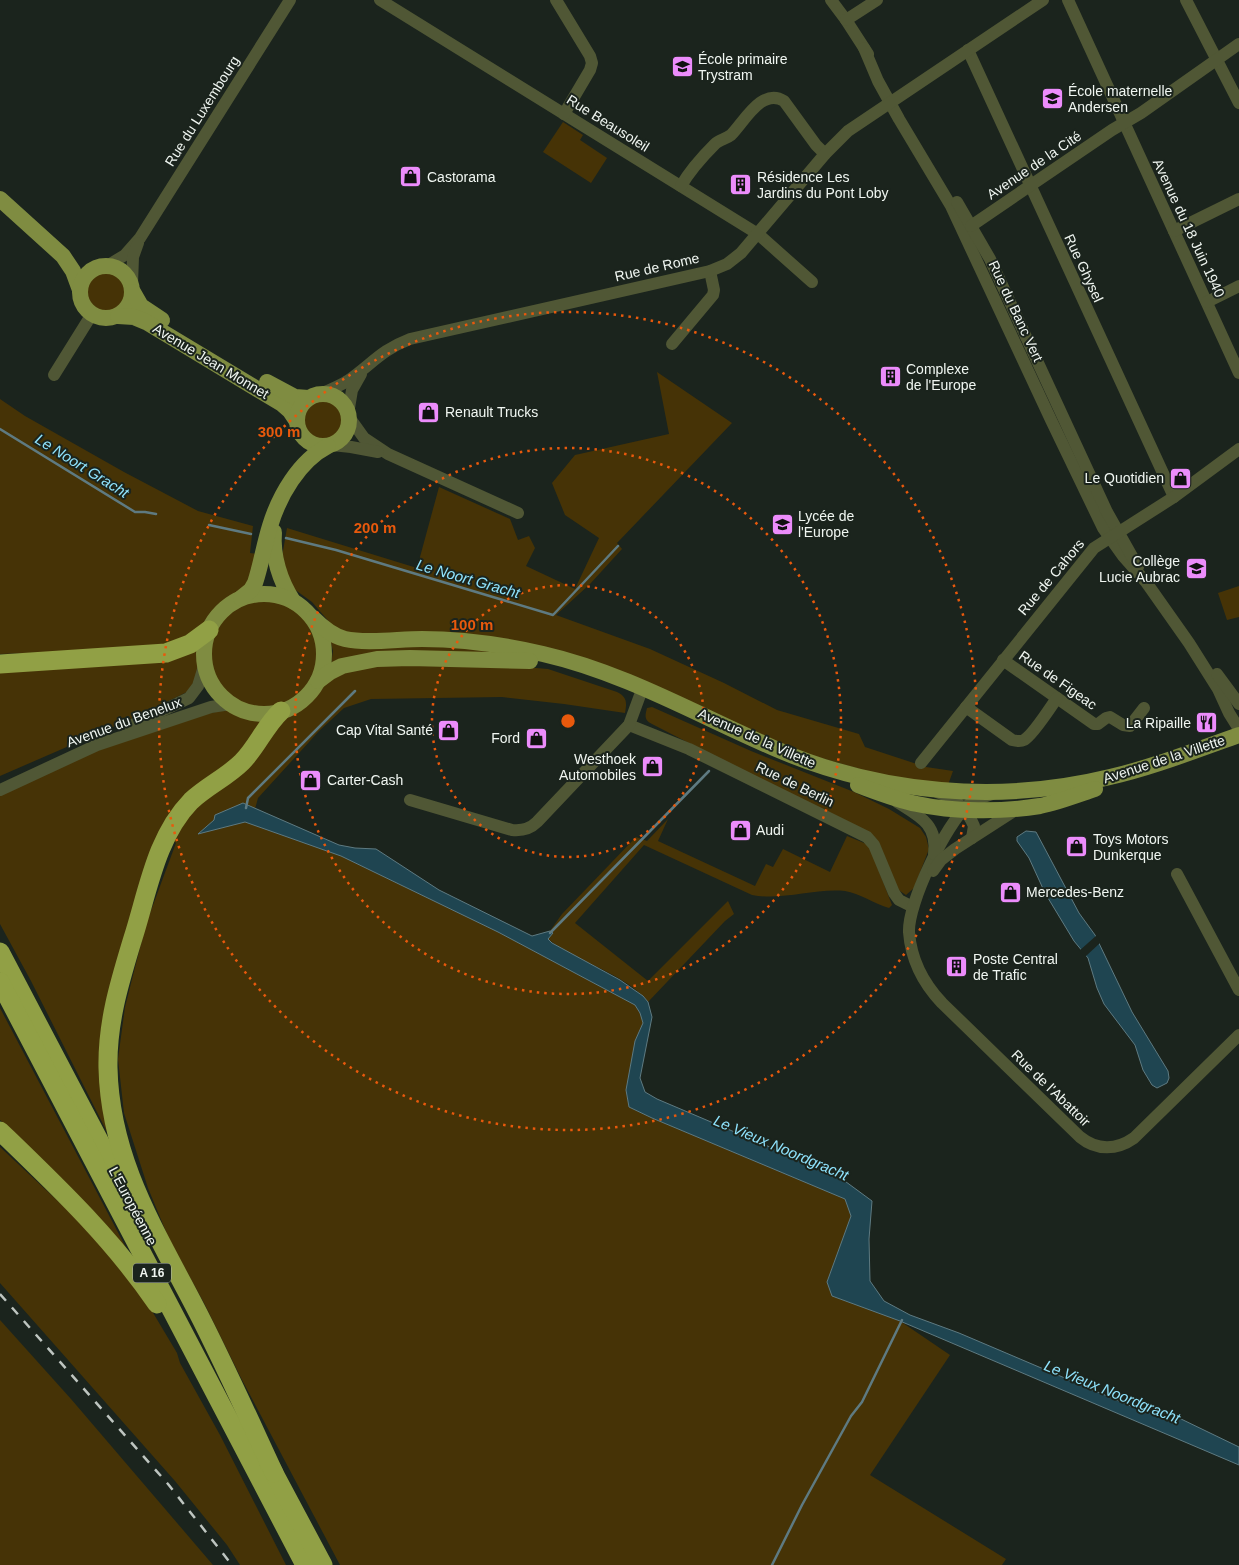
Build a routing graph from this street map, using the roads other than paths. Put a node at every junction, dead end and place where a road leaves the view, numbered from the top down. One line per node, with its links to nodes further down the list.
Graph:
1 (290, 0): 25 (street, Rue du Luxembourg)
2 (556, 0): 15 (street)
3 (831, 0): 9 (street, Rue du Banc Vert)
4 (877, 0): 9 (street)
5 (1043, 0): 11 (street, Rue de Rome)
6 (1068, 0): 16 (street, Avenue du 18 Juin 1940)
7 (1186, 0): 12 (street)
8 (383, 1): 15 (street, Rue Beausoleil)
9 (846, 20): 13 (street, Rue du Banc Vert)
10 (1239, 44): 12 (street, Avenue de la Cité)
11 (968, 50): 13 (street, Rue de Rome); 19 (street, Rue Ghysel)
12 (1216, 60): 14 (street); 16 (street, Avenue de la Cité)
13 (893, 101): 17 (street, Rue de Rome); 22 (street, Rue du Banc Vert); 50 (street, Rue du Banc Vert)
14 (1239, 103)
15 (564, 114): 18 (street, Rue Beausoleil)
16 (1125, 123): 19 (street, Avenue de la Cité); 23 (street, Avenue du 18 Juin 1940)
17 (825, 154): 18 (street); 24 (street, Rue de Rome)
18 (681, 186): 24 (street, Rue Beausoleil)
19 (1030, 186): 22 (street, Avenue de la Cité); 47 (street, Rue Ghysel)
20 (0, 199): 26 (main road)
21 (1239, 199): 23 (street)
22 (971, 226): 50 (street, Rue du Banc Vert)
23 (1174, 231): 33 (street, Avenue du 18 Juin 1940)
24 (758, 234): 28 (street, Rue de Rome); 29 (street, Rue Beausoleil)
25 (140, 238): 27 (street, Rue du Luxembourg); 31 (street, Rue du Luxembourg)
26 (51, 243): 27 (main road); 32 (main road)
27 (104, 266): 31 (main road); 32 (main road)
28 (710, 270): 36 (street); 37 (street, Rue de Rome)
29 (812, 282)
30 (1239, 286): 33 (street)
31 (132, 288): 35 (main road); 40 (main road, Avenue Jean Monnet)
32 (80, 290): 34 (main road)
33 (1207, 302): 38 (street, Avenue du 18 Juin 1940)
34 (92, 314): 35 (main road); 39 (street)
35 (118, 316): 42 (main road, Avenue Jean Monnet)
36 (672, 344)
37 (367, 366): 40 (street, Rue de Rome); 41 (street, Rue de Rome)
38 (1239, 373)
39 (54, 375)
40 (314, 396): 41 (main road); 42 (main road)
41 (348, 416): 43 (main road); 45 (street)
42 (297, 425): 43 (main road); 46 (main road)
43 (330, 446): 45 (street); 46 (main road)
44 (1239, 449): 47 (street, Rue de Cahors)
45 (388, 454): 49 (street)
46 (292, 480): 48 (main road)
47 (1174, 497): 50 (street, Rue de Cahors)
48 (278, 508): 51 (main road); 52 (main road)
49 (518, 513)
50 (1114, 535): 55 (street, Rue du Banc Vert); 56 (street, Rue de Cahors)
51 (241, 598): 52 (main road); 54 (main road)
52 (293, 601): 53 (main road)
53 (313, 618): 60 (main road); 61 (main road, Avenue de la Villette)
54 (209, 630): 57 (main road); 58 (highway)
55 (1189, 643): 59 (street, Rue du Banc Vert); 63 (street, Rue du Banc Vert)
56 (1003, 660): 62 (street, Rue de Figeac); 65 (street, Rue de Cahors)
57 (205, 663): 64 (main road); 74 (street, Avenue du Benelux)
58 (0, 664)
59 (1204, 667): 68 (street, Rue du Banc Vert); 70 (street, Rue du Banc Vert)
60 (318, 681): 61 (main road, Avenue de la Villette); 67 (main road)
61 (642, 691): 69 (street); 75 (main road, Avenue de la Villette); 78 (main road, Avenue de la Villette)
62 (1057, 698): 65 (street); 66 (street, Rue de Figeac)
63 (1239, 704)
64 (234, 705): 67 (main road); 76 (street, Avenue du Benelux)
65 (966, 707): 73 (street, Rue de Cahors)
66 (1144, 708)
67 (281, 711): 92 (highway)
68 (1239, 714)
69 (629, 725): 79 (street); 86 (street, Rue de Berlin)
70 (1239, 729)
71 (1239, 735): 77 (main road, Avenue de la Villette)
72 (1239, 744): 80 (main road, Avenue de la Villette)
73 (922, 763)
74 (0, 781)
75 (928, 789): 77 (main road, Avenue de la Villette); 81 (street)
76 (0, 790)
77 (996, 792): 81 (street, Rue de l'Abattoir)
78 (888, 796): 81 (main road, Avenue de la Villette); 83 (street, Rue de l'Abattoir)
79 (410, 800)
80 (1019, 808): 81 (main road, Avenue de la Villette); 82 (street, Rue de l'Abattoir)
81 (964, 809): 82 (street); 83 (street, Rue de l'Abattoir)
82 (972, 838): 85 (street, Rue de l'Abattoir)
83 (933, 859): 85 (street, Rue de l'Abattoir)
84 (1177, 874): 89 (street)
85 (920, 890): 86 (street, Rue de l'Abattoir)
86 (913, 907): 90 (street, Rue de l'Abattoir)
87 (0, 952): 92 (highway, L'Européenne / A 16)
88 (0, 982): 93 (highway, L'Européenne / A 16)
89 (1239, 990)
90 (1239, 1034)
91 (0, 1131): 93 (highway)
92 (274, 1473): 93 (highway, L'Européenne / A 16)
93 (311, 1565)

